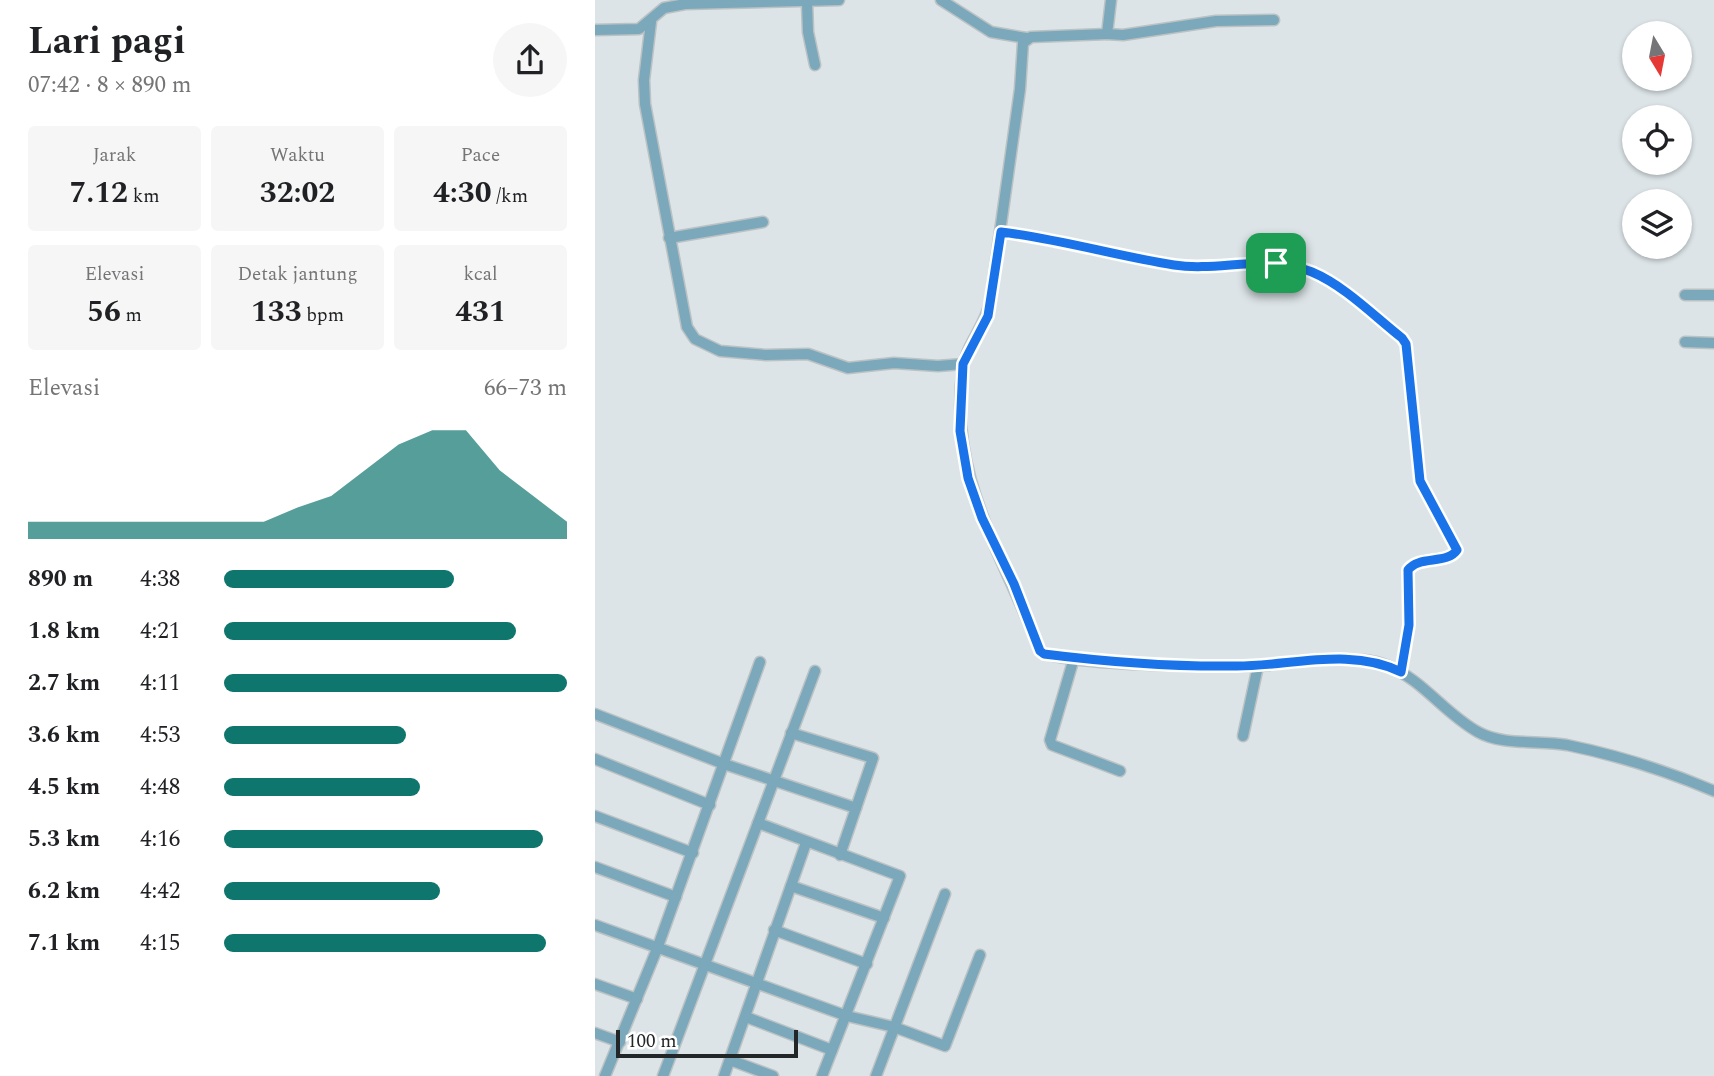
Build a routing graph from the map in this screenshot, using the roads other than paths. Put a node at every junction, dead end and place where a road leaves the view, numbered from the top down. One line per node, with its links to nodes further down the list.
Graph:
1 (839, 0): 4 (street)
2 (941, 0): 9 (street)
3 (1111, 0): 8 (street)
4 (807, 2): 6 (street); 10 (street)
5 (1274, 20): 8 (street)
6 (651, 22): 7 (street); 13 (street)
7 (595, 30)
8 (1107, 34): 9 (street)
9 (1025, 38): 12 (street)
10 (815, 65)
11 (763, 222): 13 (street)
12 (1001, 232): 18 (street); 23 (street)
13 (669, 238): 18 (street)
14 (1685, 295): 15 (street)
15 (1714, 295)
16 (1685, 342): 17 (street)
17 (1714, 343)
18 (963, 364): 19 (street)
19 (1074, 659): 21 (street); 29 (street)
20 (760, 662): 28 (street)
21 (1258, 666): 23 (street); 26 (street)
22 (815, 671): 25 (street)
23 (1401, 672): 31 (street)
24 (595, 714): 28 (street)
25 (791, 733): 30 (street); 33 (street)
26 (1243, 736)
27 (595, 759): 32 (street)
28 (724, 764): 30 (street); 32 (street)
29 (1120, 771)
30 (774, 782): 33 (street); 35 (street)
31 (1714, 791)
32 (710, 804): 37 (street)
33 (856, 808): 38 (street)
34 (595, 816): 37 (street)
35 (758, 823): 36 (street); 49 (street)
36 (806, 843): 38 (street); 40 (street)
37 (693, 853): 42 (street)
38 (840, 855): 43 (street)
39 (595, 867): 42 (street)
40 (791, 886): 43 (street); 45 (street)
41 (945, 894): 55 (street)
42 (676, 897): 46 (street)
43 (884, 918): 48 (street)
44 (595, 925): 46 (street)
45 (774, 930): 48 (street); 50 (street)
46 (657, 948): 49 (street); 52 (street)
47 (979, 955): 55 (street)
48 (867, 964): 53 (street)
49 (706, 966): 50 (street); 61 (street)
50 (755, 982): 53 (street); 54 (street)
51 (595, 984): 52 (street)
52 (637, 999): 57 (street)
53 (847, 1016): 55 (street); 58 (street)
54 (746, 1017): 58 (street); 59 (street)
55 (894, 1027): 65 (street)
56 (595, 1033): 57 (street)
57 (620, 1042): 60 (street)
58 (832, 1050): 64 (street)
59 (730, 1060): 62 (street); 63 (street)
60 (605, 1076)
61 (663, 1076)
62 (725, 1076)
63 (773, 1076)
64 (822, 1076)
65 (876, 1076)

